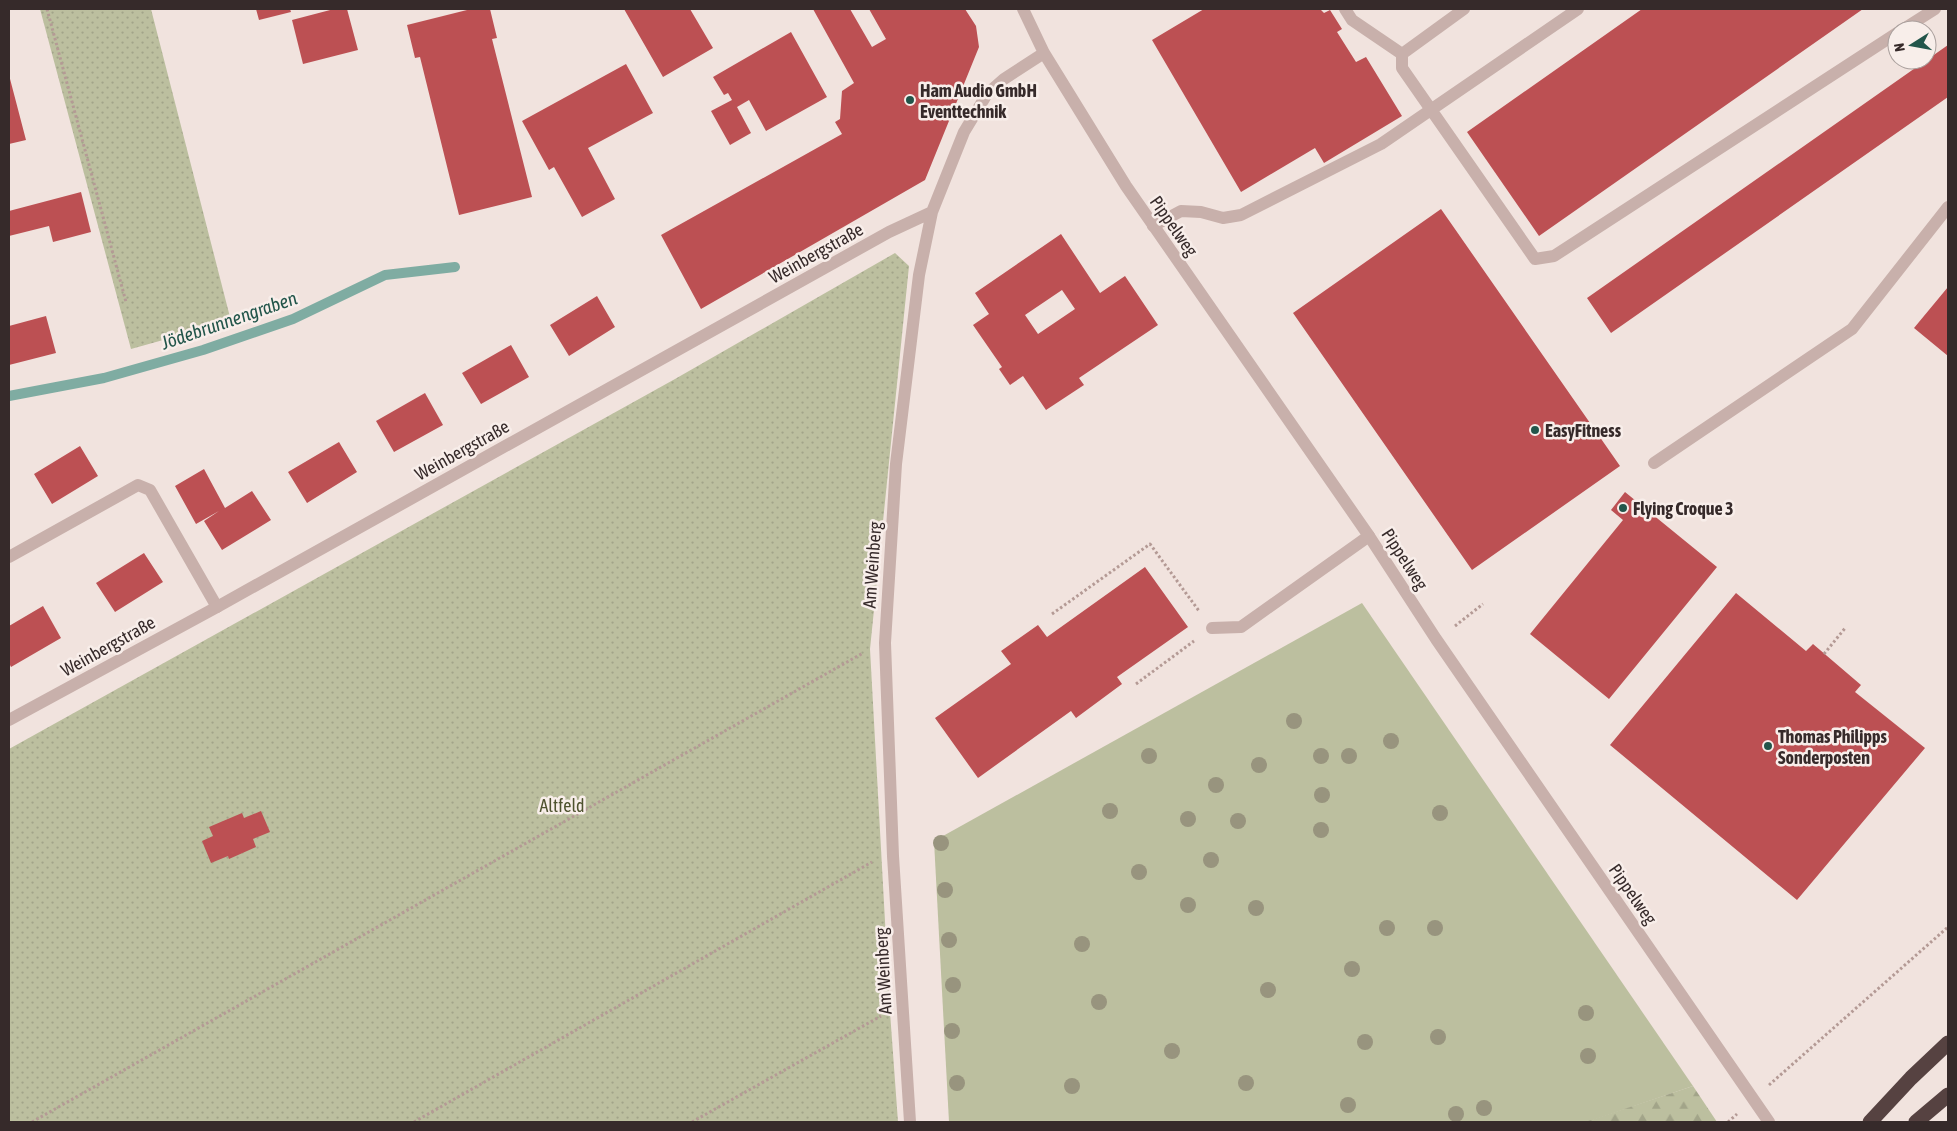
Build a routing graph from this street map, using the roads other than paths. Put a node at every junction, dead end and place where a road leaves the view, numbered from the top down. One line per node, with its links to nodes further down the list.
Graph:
1 (1023, 9): 8 (street, Pippelweg)
2 (1345, 9): 9 (street)
3 (1464, 9): 9 (street)
4 (1578, 9): 10 (street)
5 (1935, 9): 6 (street)
6 (1918, 20)
7 (1887, 40): 10 (street)
8 (1044, 53): 12 (street, Am Weinberg); 13 (street, Pippelweg)
9 (1402, 54): 10 (street)
10 (1430, 111): 13 (street)
11 (1948, 207): 14 (street)
12 (932, 212): 17 (street, Weinbergstraße); 22 (street, Am Weinberg)
13 (1153, 226): 15 (street, Pippelweg)
14 (1654, 464)
15 (1368, 536): 18 (street); 23 (street, Pippelweg)
16 (9, 557): 17 (street)
17 (217, 607): 19 (street, Weinbergstraße)
18 (1212, 628)
19 (9, 720)
20 (1948, 1043): 24 (highway)
21 (1948, 1095): 25 (highway)
22 (910, 1122)
23 (1769, 1122)
24 (1870, 1122)
25 (1916, 1122)

